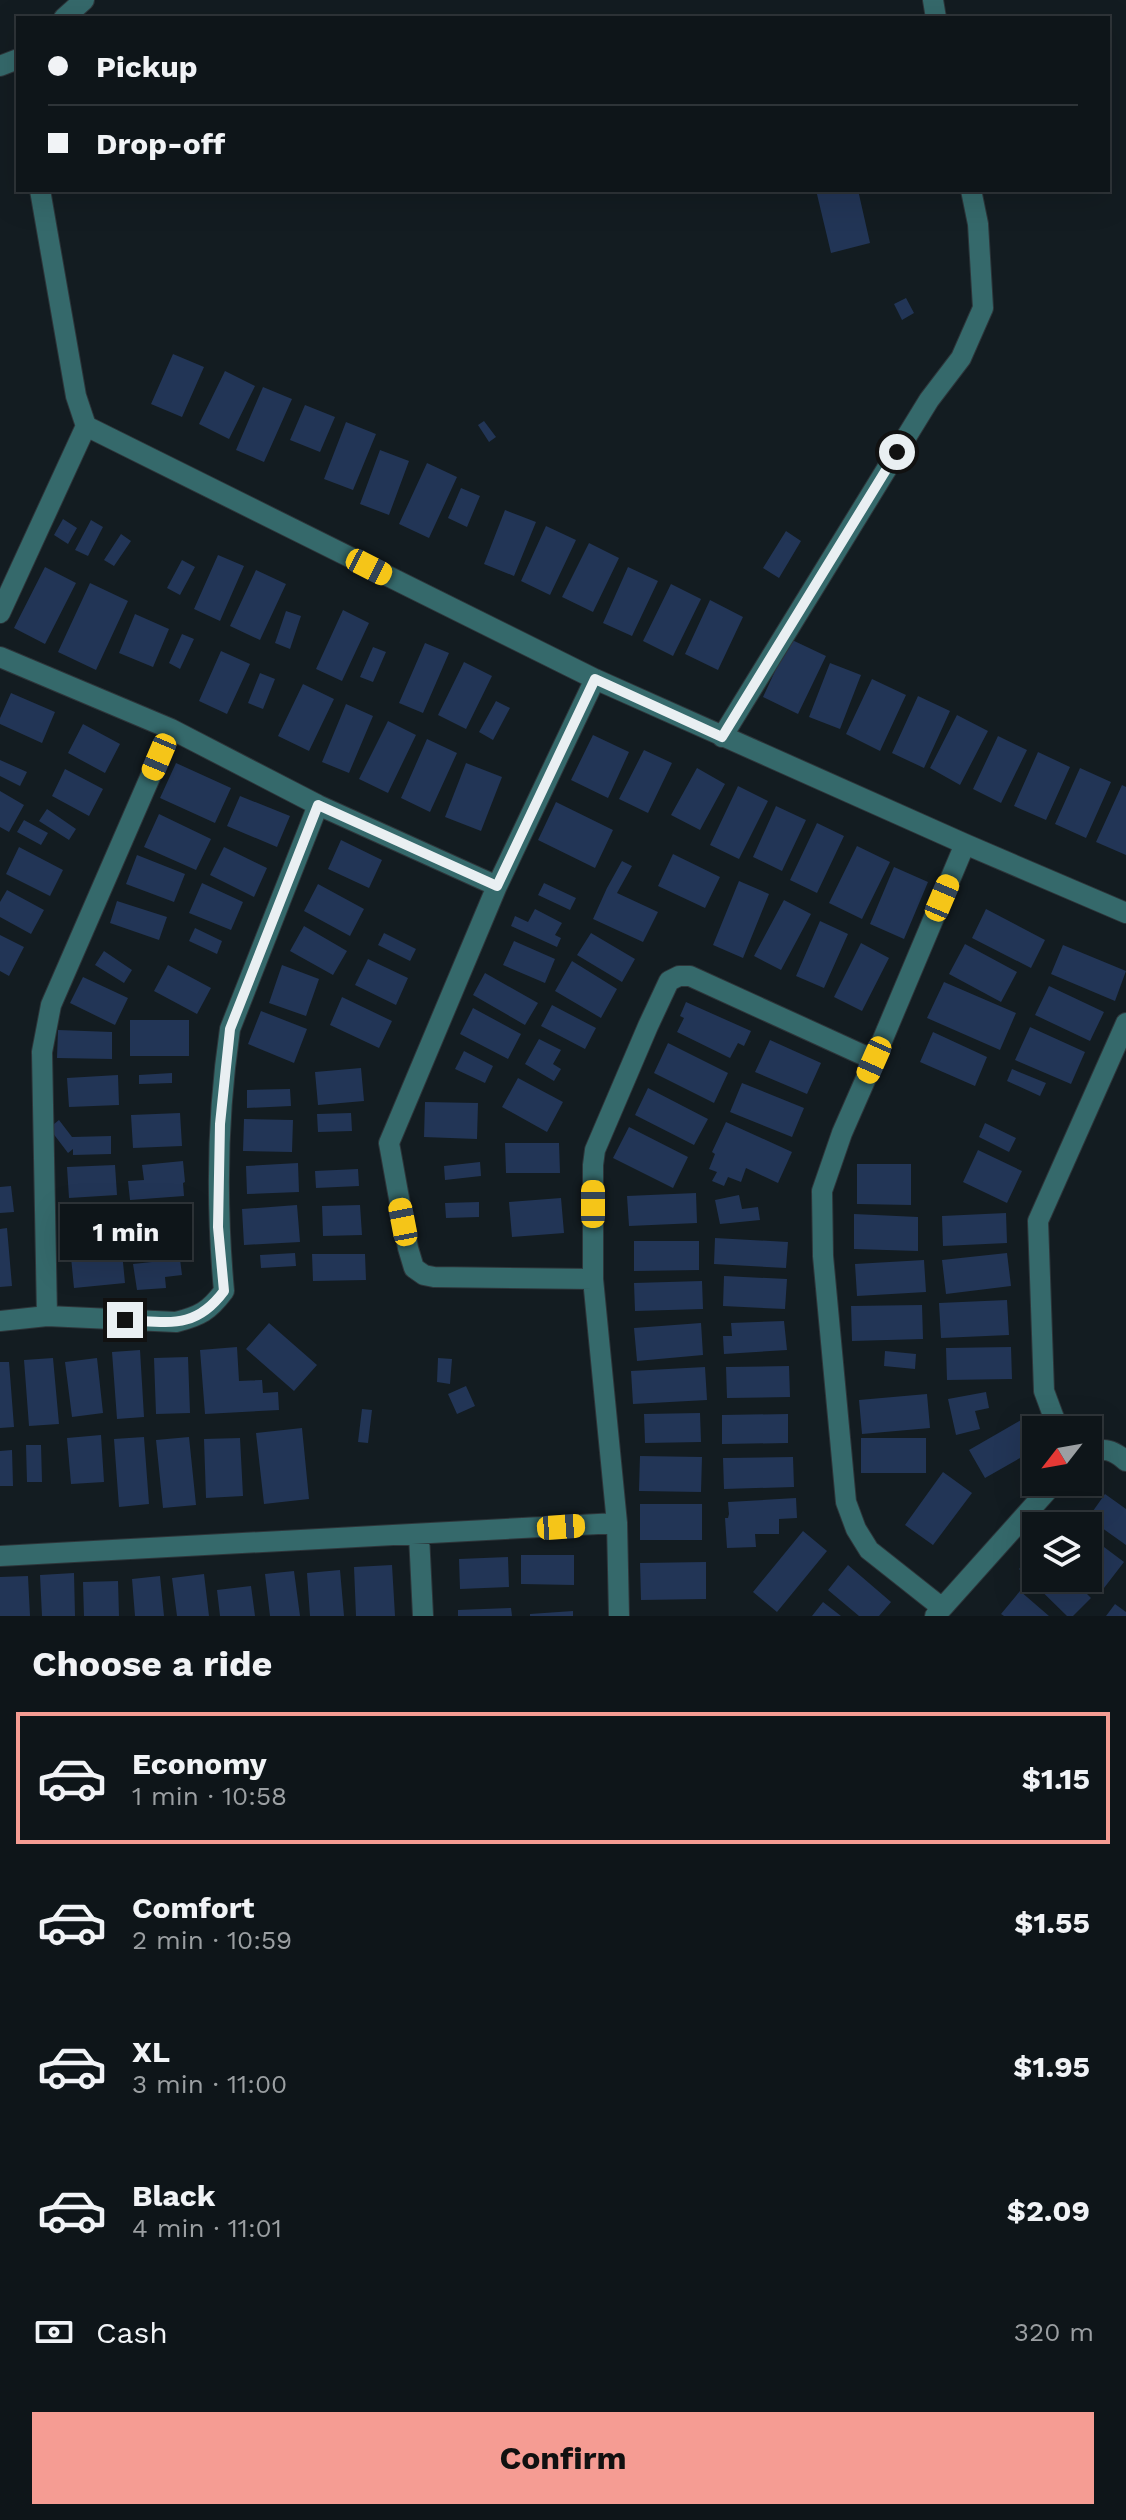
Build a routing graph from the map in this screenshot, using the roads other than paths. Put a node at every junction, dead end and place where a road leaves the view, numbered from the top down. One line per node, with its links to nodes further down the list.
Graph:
1 (84, 0): 2 (street)
2 (66, 16)
3 (40, 192): 5 (street)
4 (971, 192): 10 (street)
5 (86, 426): 6 (street); 8 (street)
6 (0, 613)
7 (0, 657): 9 (street)
8 (595, 679): 10 (street); 13 (street)
9 (171, 729): 11 (street); 18 (street)
10 (722, 737): 12 (street)
11 (318, 805): 13 (street); 18 (street)
12 (965, 844): 14 (street); 16 (street)
13 (497, 886): 17 (street)
14 (1126, 913)
15 (1126, 1023): 20 (street)
16 (874, 1060): 17 (street); 27 (street)
17 (593, 1279): 24 (street)
18 (47, 1316): 19 (street)
19 (0, 1321)
20 (1053, 1416)
21 (1102, 1449): 22 (street)
22 (1126, 1461)
23 (1042, 1496): 27 (street)
24 (617, 1523): 25 (street); 29 (street)
25 (419, 1535): 26 (street); 28 (street)
26 (0, 1556)
27 (938, 1612)
28 (423, 1616)
29 (619, 1616)

